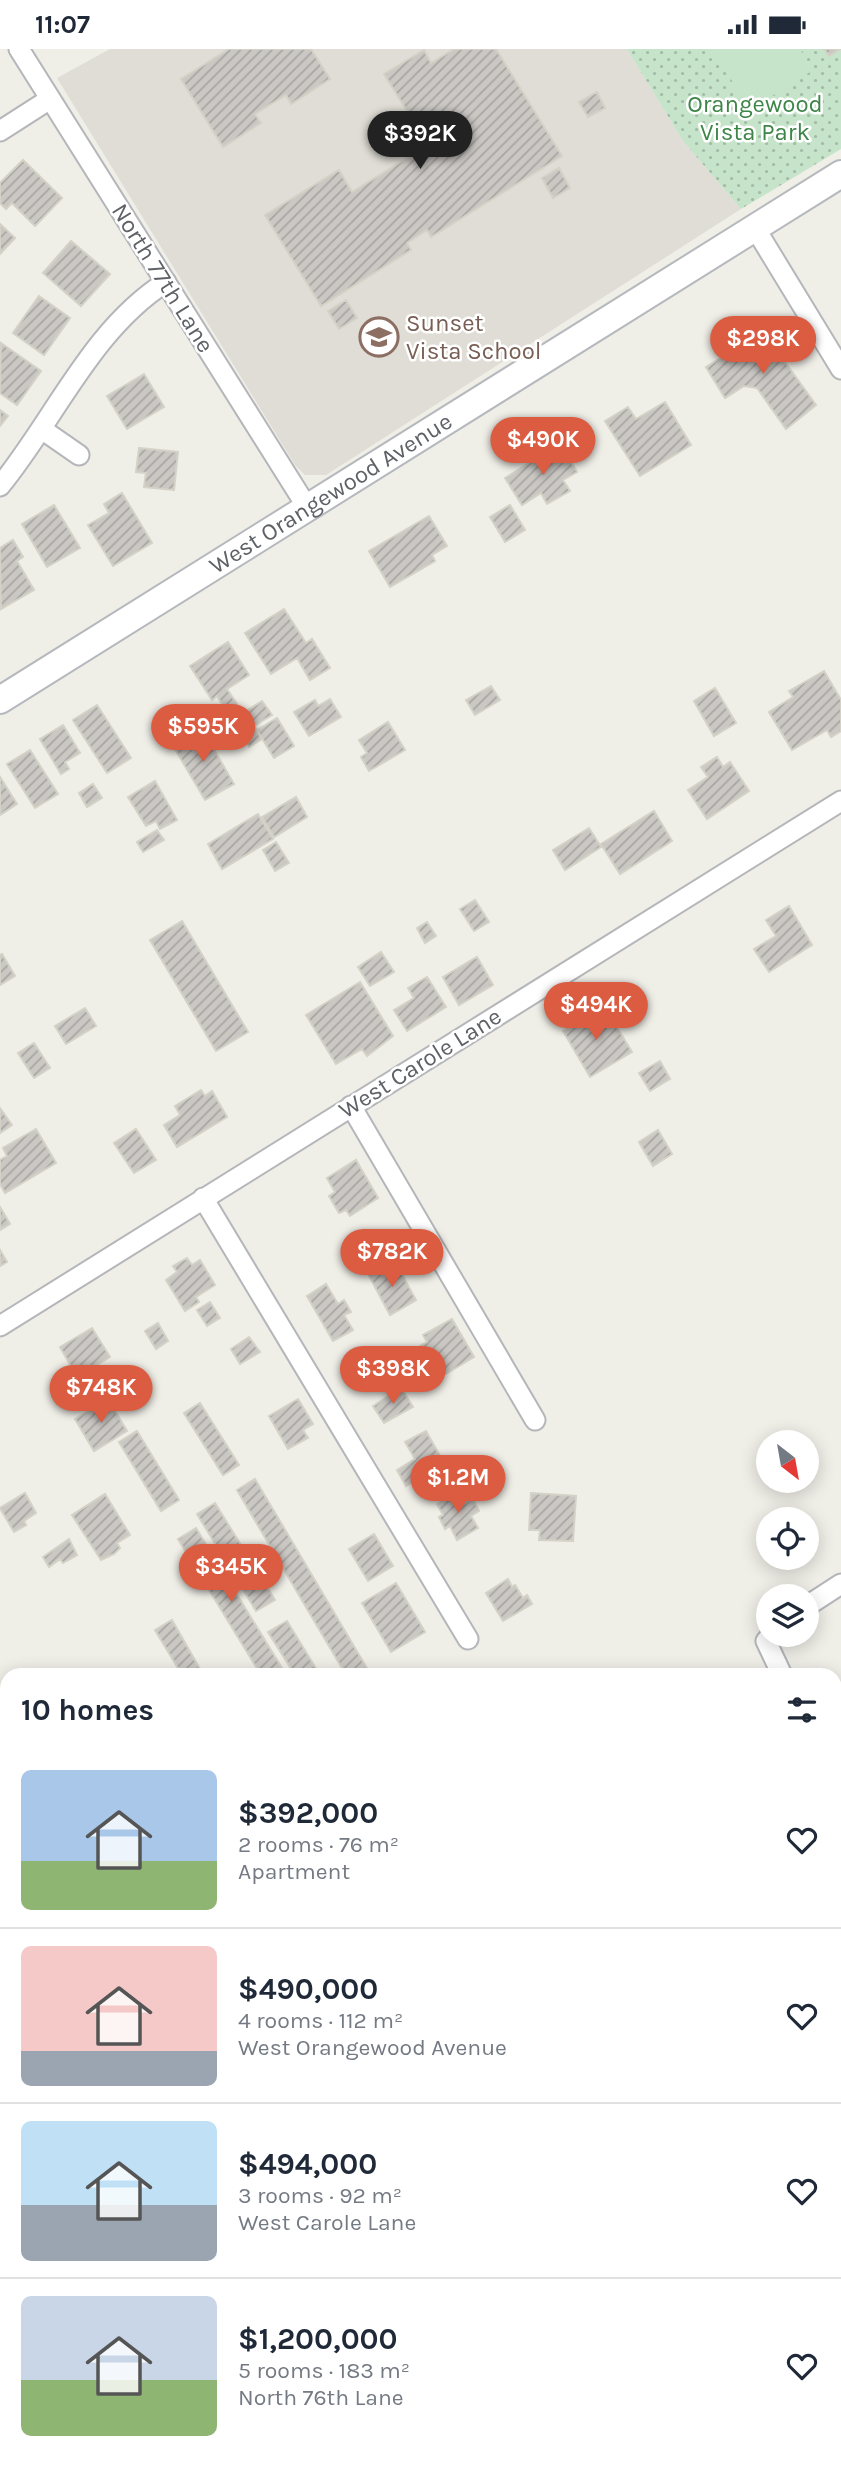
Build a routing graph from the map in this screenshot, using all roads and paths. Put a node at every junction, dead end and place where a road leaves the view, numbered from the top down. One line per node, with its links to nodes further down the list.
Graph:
1 (19, 49): 2 (street, North 77th Lane)
2 (50, 99): 3 (street); 6 (street, North 77th Lane)
3 (0, 131)
4 (841, 174): 5 (street, West Orangewood Avenue)
5 (755, 228): 7 (street); 11 (street, West Orangewood Avenue)
6 (166, 282): 8 (street); 11 (street, North 77th Lane)
7 (841, 369)
8 (43, 430): 9 (street); 10 (street)
9 (79, 455)
10 (0, 486)
11 (307, 507): 12 (street, West Orangewood Avenue)
12 (0, 700)
13 (841, 801): 14 (street, West Carole Lane)
14 (351, 1106): 15 (street, West Carole Lane); 17 (street)
15 (203, 1198): 16 (street, West Carole Lane); 20 (street)
16 (0, 1327)
17 (535, 1420)
18 (841, 1584): 19 (street)
19 (819, 1598)
20 (468, 1639)
21 (771, 1647): 22 (street)
22 (779, 1668)

